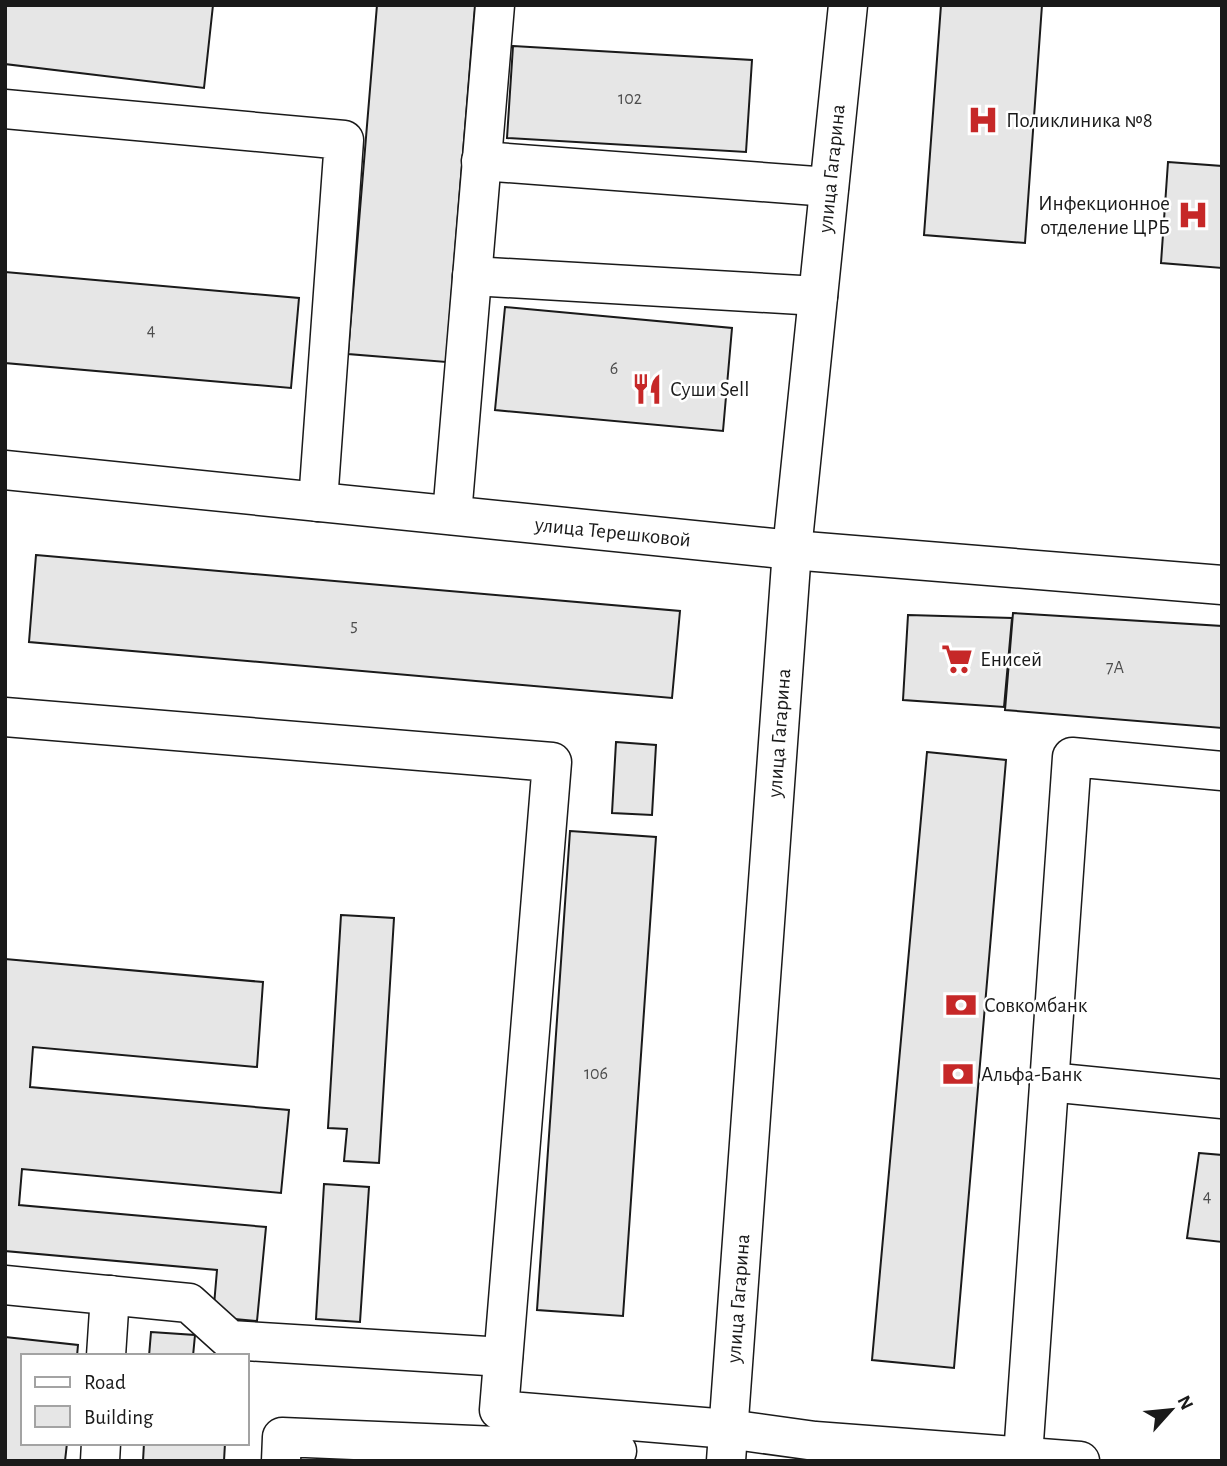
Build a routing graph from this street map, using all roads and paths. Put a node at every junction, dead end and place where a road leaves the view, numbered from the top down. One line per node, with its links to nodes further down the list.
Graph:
1 (495, 5): 4 (street)
2 (848, 5): 5 (street, улица Гагарина)
3 (5, 108): 9 (street)
4 (481, 161): 5 (street); 6 (street)
5 (829, 187): 7 (street, улица Гагарина)
6 (472, 276): 7 (street); 10 (street)
7 (818, 296): 11 (street, улица Гагарина)
8 (5, 470): 9 (street, улица Терешковой)
9 (318, 502): 10 (street, улица Терешковой)
10 (452, 515): 11 (street, улица Терешковой)
11 (793, 550): 12 (street, улица Терешковой); 22 (street, улица Гагарина)
12 (1222, 585)
13 (5, 717): 20 (street)
14 (1222, 771): 15 (street)
15 (1049, 1082): 16 (street); 23 (street)
16 (1222, 1099)
17 (5, 1285): 18 (street)
18 (110, 1296): 19 (street); 20 (street)
19 (106, 1354)
20 (503, 1357): 21 (street)
21 (618, 1444): 22 (street); 24 (street)
22 (727, 1445): 23 (street)
23 (1023, 1457): 25 (street)
24 (281, 1461)
25 (1080, 1461)

